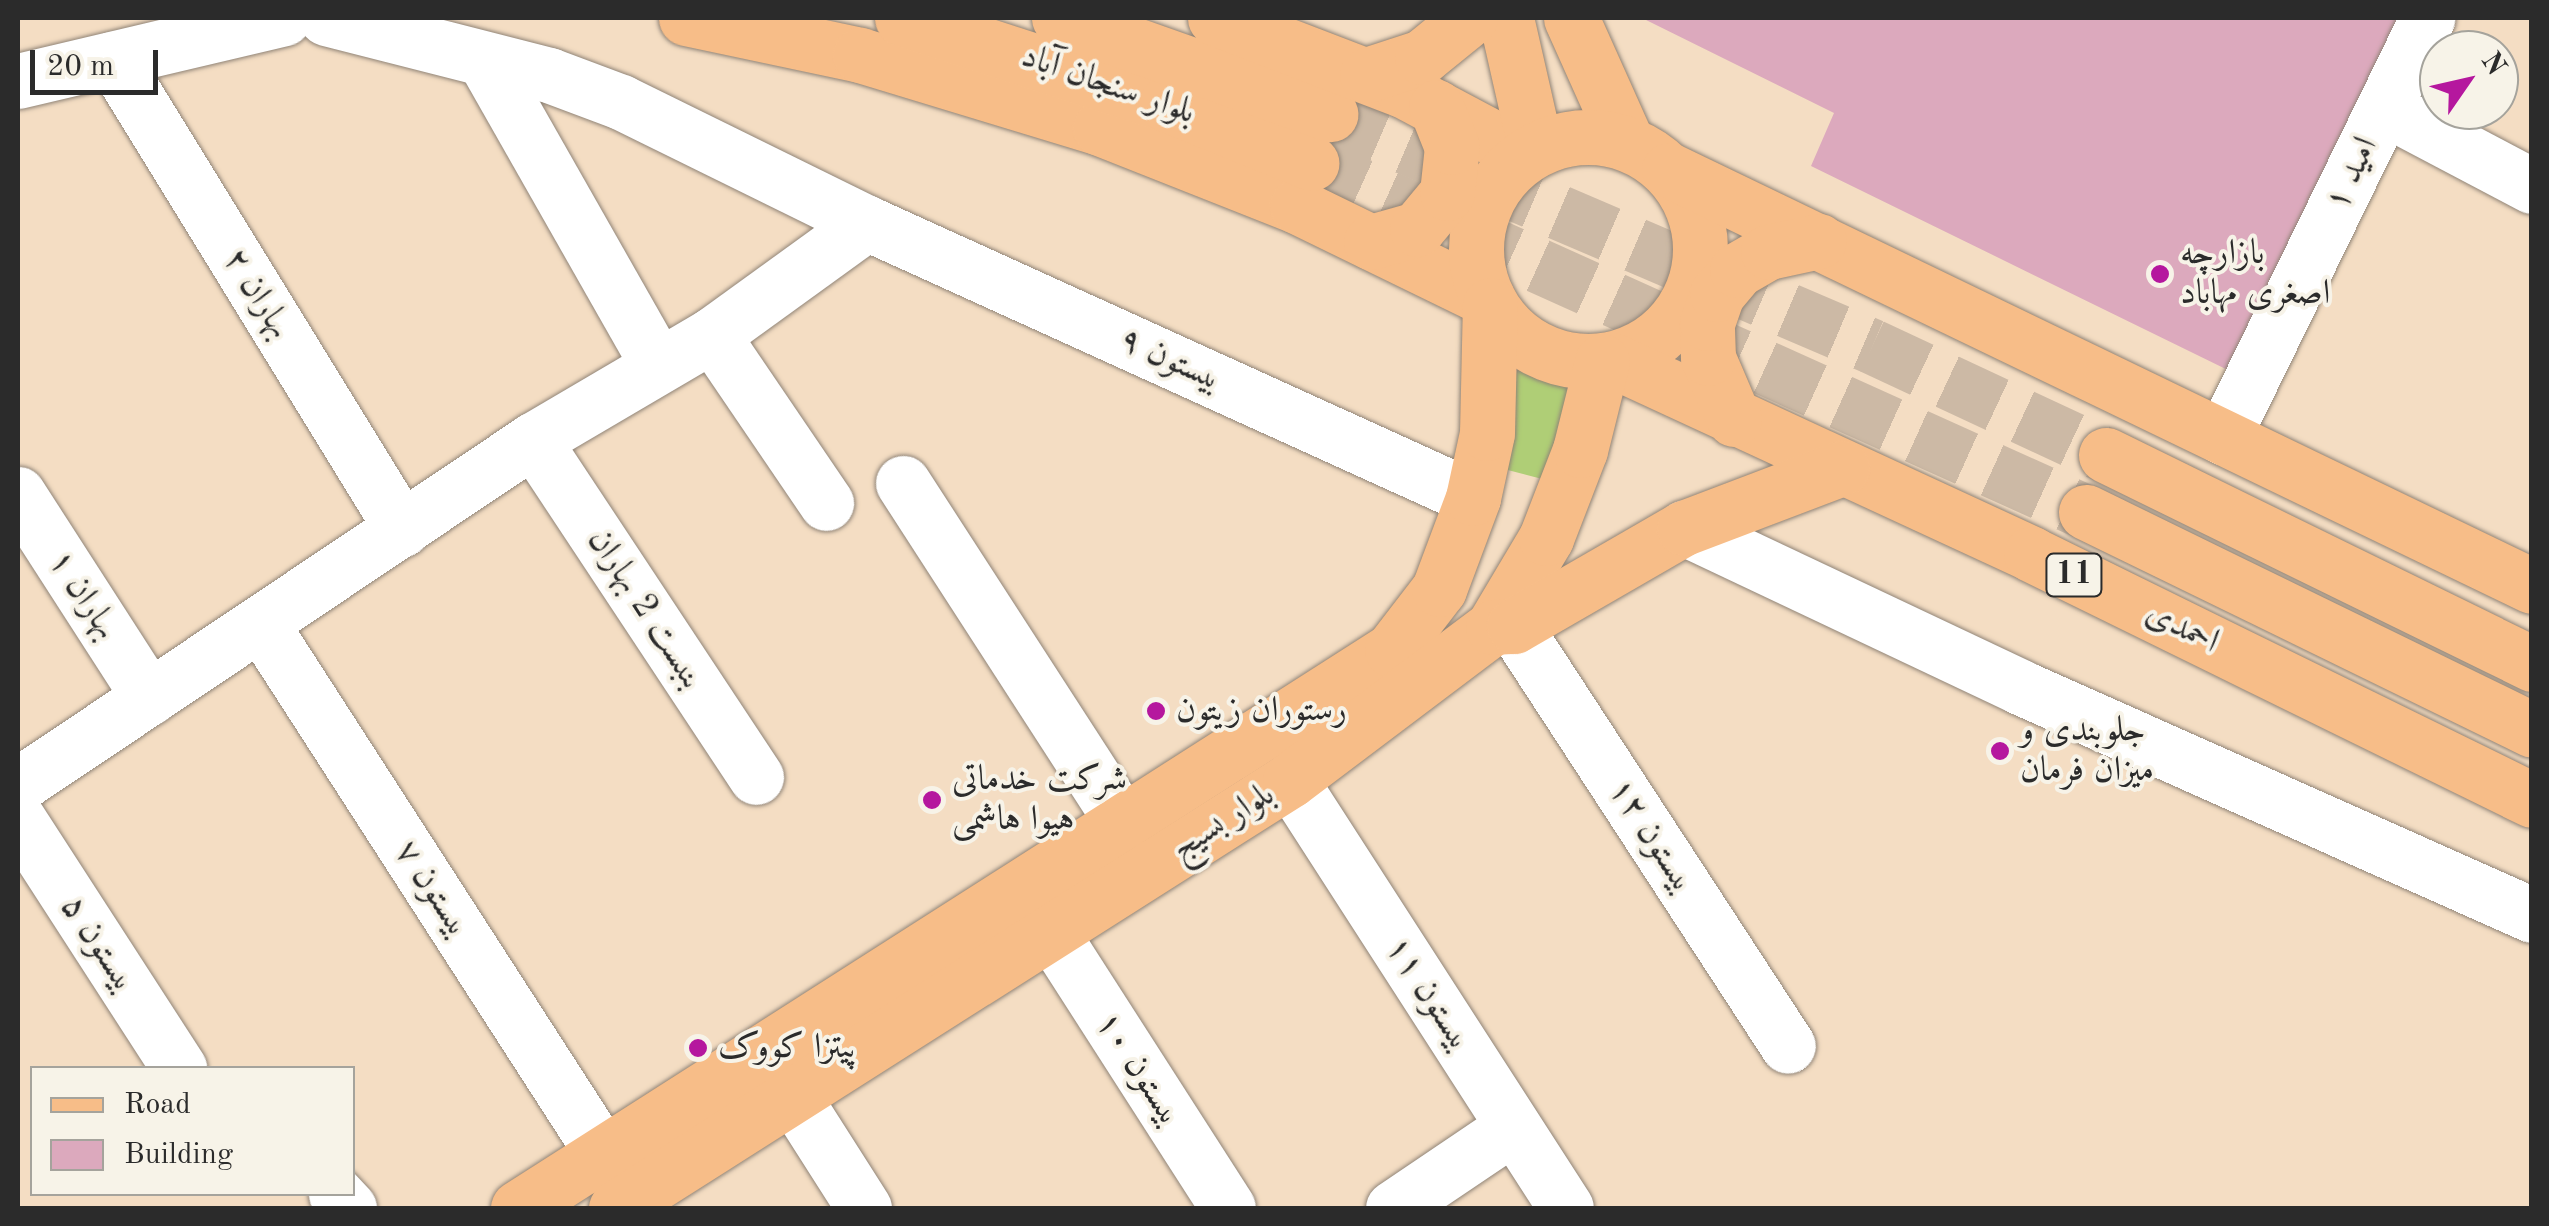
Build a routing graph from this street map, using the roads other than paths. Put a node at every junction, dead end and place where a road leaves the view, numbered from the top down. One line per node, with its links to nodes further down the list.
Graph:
1 (284, 18): 11 (street)
2 (326, 18): 12 (street, بیستون ۹)
3 (686, 18): 22 (main road)
4 (902, 18): 16 (main road, بلوار سنجان آباد)
5 (1059, 18): 16 (main road, بلوار سنجان آباد)
6 (1214, 18): 16 (main road)
7 (1470, 18): 16 (main road)
8 (1506, 18): 17 (main road)
9 (1571, 18): 18 (main road)
10 (2427, 18): 15 (street, امید ۱)
11 (112, 59): 13 (street); 38 (street, بهاران ۲)
12 (485, 61): 20 (street, بیستون ۹); 26 (street)
13 (18, 81)
14 (1436, 107): 16 (main road); 17 (main road); 22 (main road)
15 (2384, 108): 19 (street); 28 (street, امید ۱)
16 (1336, 118)
17 (1531, 153): 18 (main road); 23 (main road)
18 (1648, 157): 21 (main road); 25 (main road)
19 (2532, 186)
20 (867, 223): 24 (street); 34 (street, بیستون ۹)
21 (1819, 241): 27 (main road); 28 (main road)
22 (1371, 242): 23 (main road)
23 (1489, 302): 25 (main road, 11); 34 (main road, بلوار بسیج)
24 (712, 335): 26 (street); 35 (street)
25 (1607, 361): 27 (main road, احمدی / 11); 39 (main road)
26 (658, 366): 29 (street)
27 (1734, 419): 31 (main road, احمدی / 11)
28 (2222, 437): 40 (main road)
29 (533, 440): 38 (street); 46 (street, بنبست 2 بهاران)
30 (2106, 455): 43 (main road)
31 (1842, 468): 37 (main road, بلوار بسیج); 49 (main road, احمدی / 11)
32 (903, 483): 51 (street)
33 (18, 494): 44 (street, بهاران ۱)
34 (1473, 498): 39 (main road); 51 (main road, بلوار بسیج)
35 (826, 503)
36 (2086, 512): 45 (main road)
37 (1684, 528): 42 (main road, بلوار بسیج); 52 (street)
38 (402, 529): 41 (street)
39 (1546, 538): 42 (main road)
40 (2532, 586)
41 (260, 624): 44 (street); 58 (street, بیستون ۷)
42 (1504, 626): 47 (main road, بلوار بسیج); 54 (street, بیستون ۱۲)
43 (2532, 664)
44 (149, 696): 48 (street)
45 (2532, 730)
46 (756, 778)
47 (1290, 780): 53 (main road, بلوار بسیج); 57 (street, بیستون ۱۱)
48 (18, 784)
49 (2532, 800)
50 (18, 819): 55 (street, بیستون ۵)
51 (1122, 822): 58 (main road, بلوار بسیج)
52 (2532, 915)
53 (1049, 929): 56 (main road, بلوار بسیج); 62 (street, بیستون ۱۰)
54 (1788, 1046)
55 (178, 1066)
56 (792, 1095): 60 (main road, بلوار بسیج); 61 (street)
57 (1513, 1126): 63 (street); 64 (street, بیستون ۱۱)
58 (604, 1154): 59 (main road, بلوار بسیج)
59 (518, 1208)
60 (616, 1208)
61 (864, 1208)
62 (1228, 1208)
63 (1393, 1208)
64 (1566, 1208)

